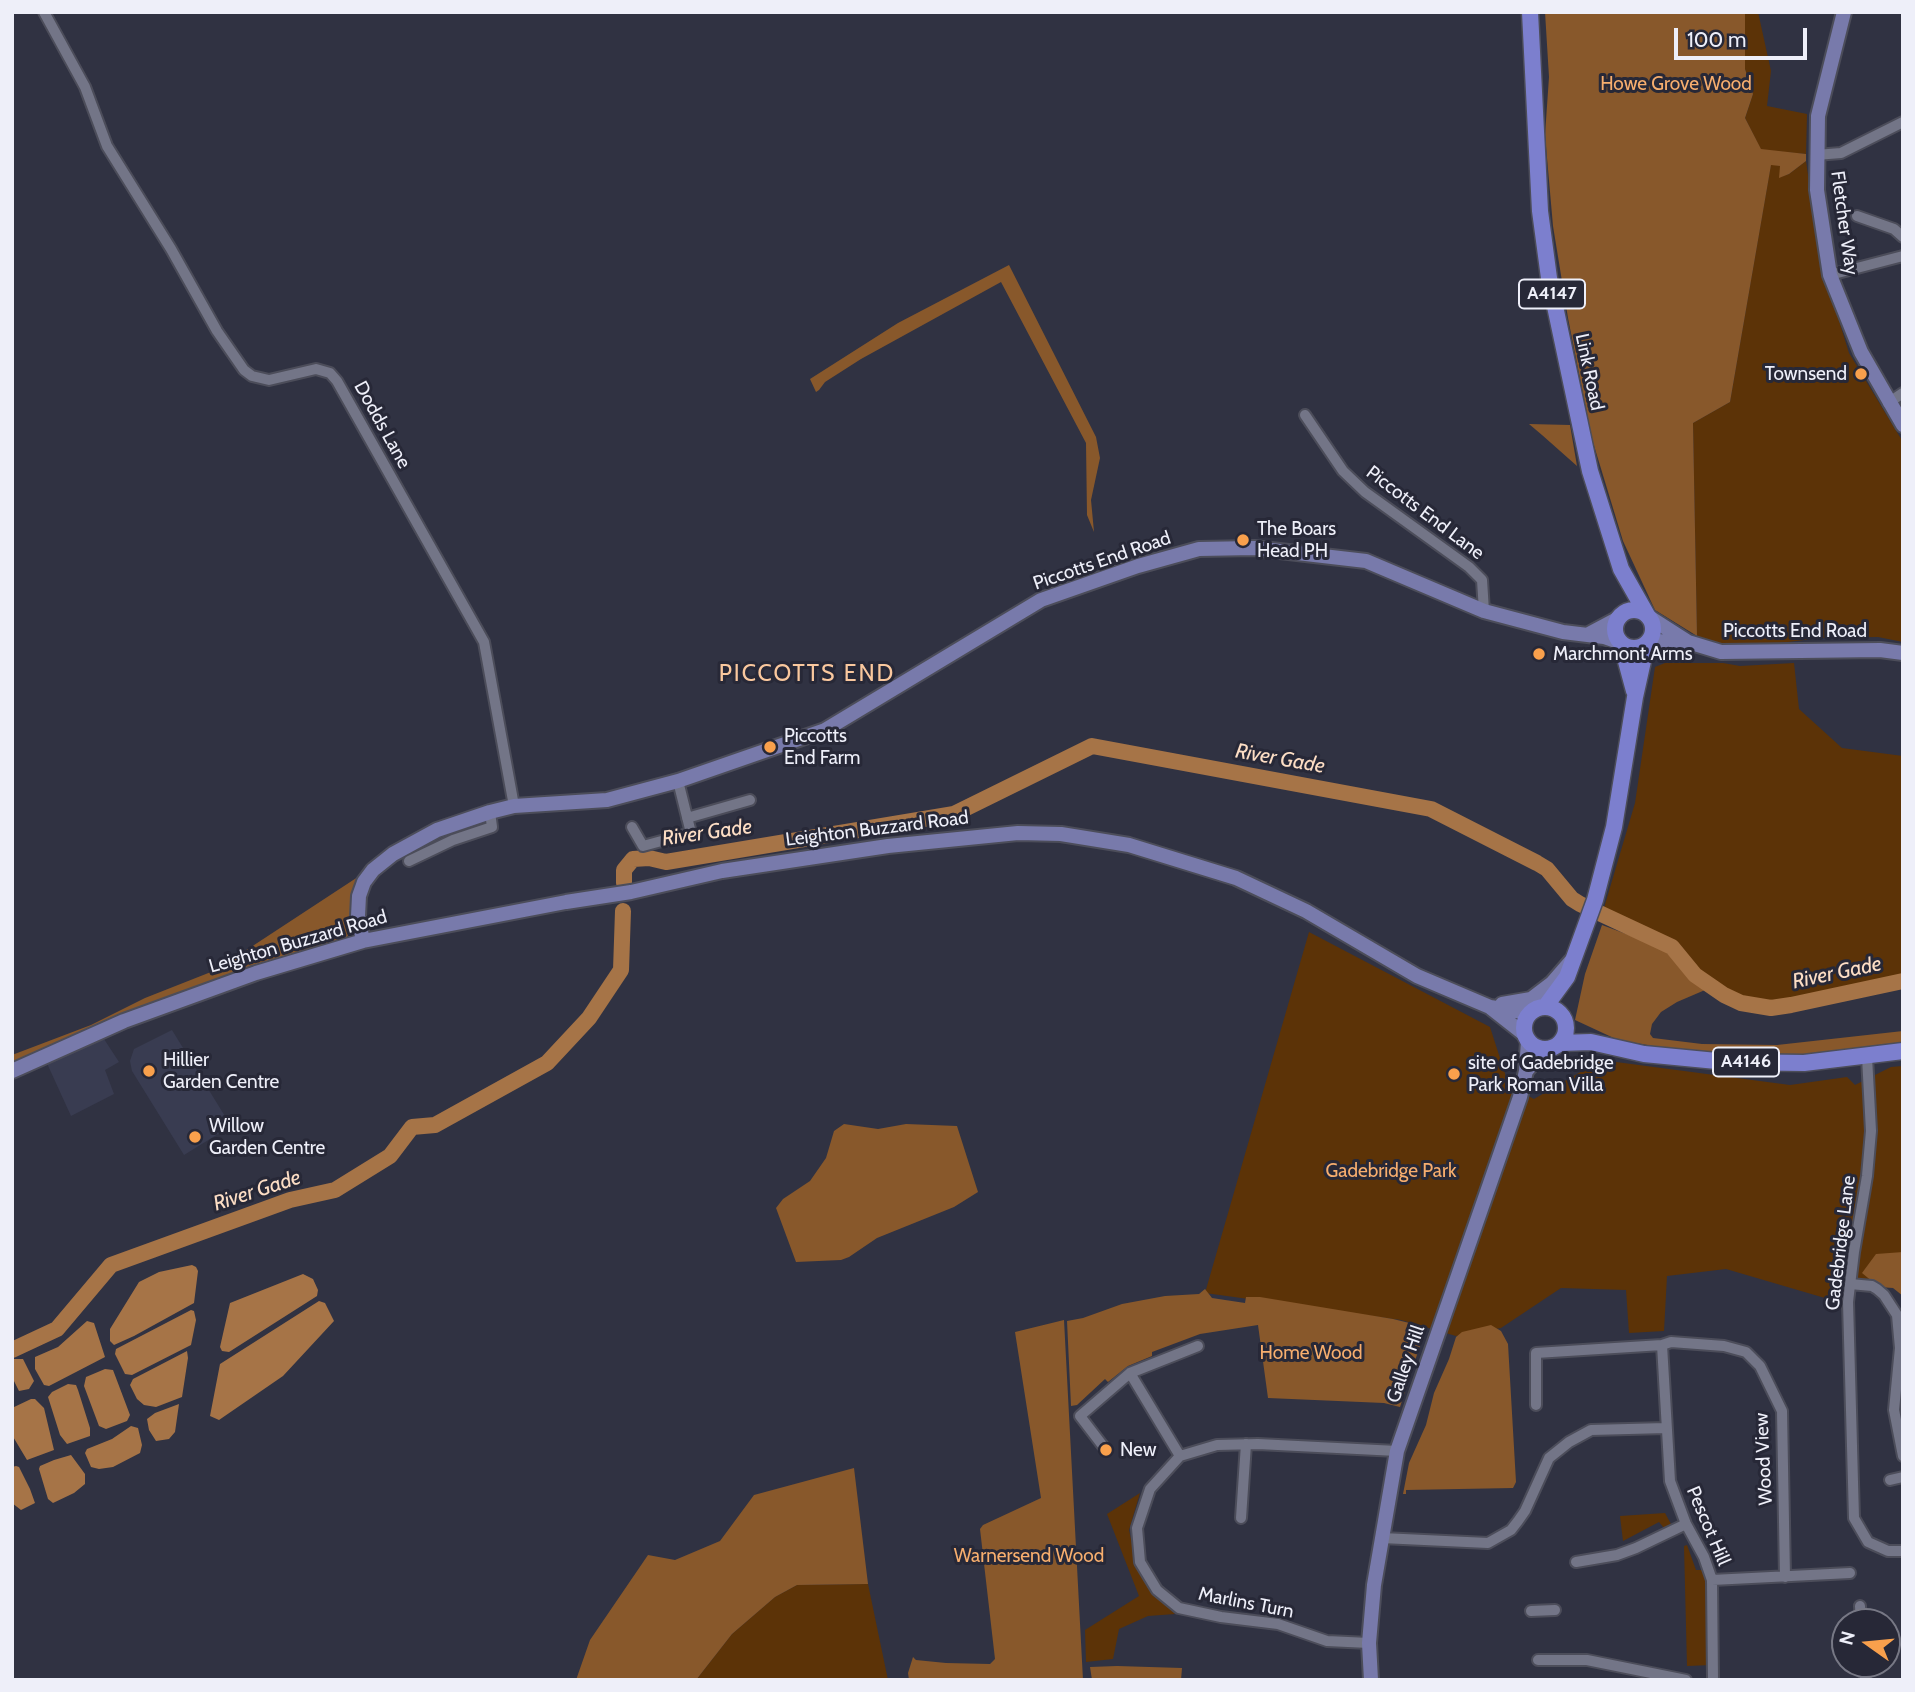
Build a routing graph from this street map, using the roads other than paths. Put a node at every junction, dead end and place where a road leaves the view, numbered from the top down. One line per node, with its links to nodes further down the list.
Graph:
1 (44, 12): 26 (street, Dodds Lane)
2 (1530, 12): 14 (main road, Link Road / A4147)
3 (1844, 12): 5 (street, Fletcher Way)
4 (1903, 122): 5 (street)
5 (1816, 155): 9 (street, Fletcher Way)
6 (1857, 216): 7 (street)
7 (1903, 237)
8 (1903, 256): 9 (street)
9 (1830, 275): 11 (street, Fletcher Way)
10 (1903, 393): 11 (street)
11 (1888, 403): 13 (street, Fletcher Way)
12 (1305, 415): 15 (street, Piccotts End Lane)
13 (1903, 425)
14 (1621, 569): 16 (main road, Link Road / A4147); 17 (main road, Link Road / A4147)
15 (1484, 611): 18 (street, Piccotts End Road); 24 (street, Piccotts End Road)
16 (1648, 616): 17 (main road); 19 (main road, Link Road / A4147); 20 (street, Piccotts End Road)
17 (1619, 617): 18 (street); 21 (main road, Link Road / A4147)
18 (1588, 635): 21 (street, Piccotts End Road)
19 (1648, 642): 20 (street, Piccotts End Road); 21 (main road); 23 (main road, Link Road / A4147)
20 (1688, 642): 22 (street, Piccotts End Road)
21 (1621, 643): 23 (main road, Link Road / A4147)
22 (1903, 653)
23 (1635, 696): 32 (main road, Link Road / A4147)
24 (678, 781): 26 (street, Piccotts End Road); 28 (street)
25 (750, 800): 28 (street)
26 (514, 806): 27 (street, Piccotts End Road)
27 (490, 811): 30 (street); 31 (street, Piccotts End Road)
28 (687, 818): 29 (street)
29 (632, 827)
30 (409, 861)
31 (363, 941): 34 (street, Leighton Buzzard Road); 42 (street, Leighton Buzzard Road)
32 (1575, 957): 33 (main road, Link Road / A4147); 34 (street)
33 (1567, 977): 35 (main road, Link Road / A4147); 36 (main road, Link Road / A4147)
34 (1490, 1007): 35 (street, Leighton Buzzard Road); 37 (street, Leighton Buzzard Road)
35 (1537, 1010): 36 (main road); 37 (main road)
36 (1564, 1021): 38 (main road, A4146); 39 (main road)
37 (1526, 1038): 39 (main road); 43 (street, Galley Hill)
38 (1591, 1042): 39 (main road, A4146); 41 (main road, A4146)
39 (1553, 1046): 43 (street, Galley Hill)
40 (1903, 1051): 41 (main road, A4146)
41 (1867, 1057): 44 (street, Gadebridge Lane)
42 (12, 1071)
43 (1526, 1071): 53 (street, Galley Hill)
44 (1850, 1284): 47 (street); 61 (street, Gadebridge Lane)
45 (1662, 1345): 49 (street, Wood View); 50 (street, Pescot Hill); 64 (street, Wood View)
46 (1198, 1346): 48 (street)
47 (1901, 1349): 55 (street)
48 (1130, 1373): 52 (street); 54 (street)
49 (1536, 1405)
50 (1666, 1428): 59 (street, Pescot Hill); 60 (street)
51 (1245, 1444): 53 (street); 54 (street); 58 (street)
52 (1103, 1446)
53 (1397, 1451): 60 (street, Galley Hill)
54 (1180, 1456): 68 (street, Marlins Turn)
55 (1903, 1456)
56 (1903, 1477): 57 (street)
57 (1890, 1480)
58 (1241, 1518)
59 (1686, 1524): 62 (street); 65 (street, Pescot Hill)
60 (1382, 1538): 68 (street, Galley Hill)
61 (1903, 1551)
62 (1576, 1562)
63 (1850, 1573): 64 (street)
64 (1785, 1577): 65 (street)
65 (1712, 1580): 73 (street, Pescot Hill)
66 (1555, 1610): 67 (street)
67 (1531, 1611)
68 (1369, 1643): 71 (street, Galley Hill)
69 (1538, 1660): 70 (street)
70 (1642, 1675): 72 (street)
71 (1371, 1680)
72 (1686, 1680)
73 (1713, 1680)

